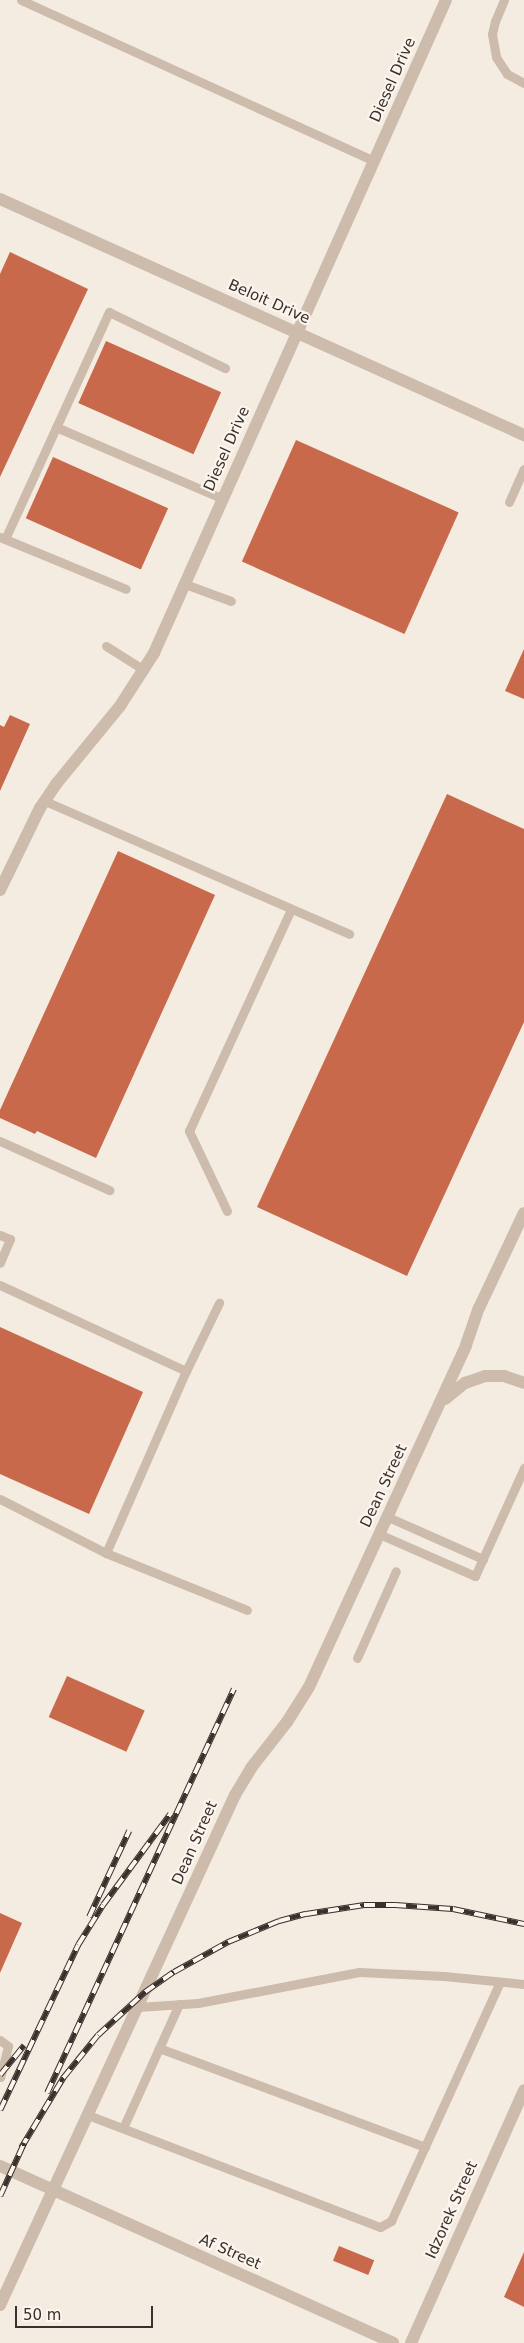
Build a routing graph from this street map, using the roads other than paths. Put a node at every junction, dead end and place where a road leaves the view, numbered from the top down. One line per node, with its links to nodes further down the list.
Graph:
1 (21, 0): 5 (lane)
2 (446, 0): 5 (street, Diesel Drive)
3 (504, 0): 4 (lane)
4 (524, 83)
5 (374, 161): 7 (street, Diesel Drive)
6 (0, 199): 7 (street, Beloit Drive)
7 (297, 333): 10 (street, Beloit Drive); 12 (street, Diesel Drive)
8 (225, 368): 9 (lane)
9 (56, 427): 12 (lane); 14 (lane)
10 (524, 435)
11 (524, 469): 13 (lane)
12 (223, 499): 15 (street, Diesel Drive)
13 (509, 502)
14 (3, 538): 16 (lane)
15 (185, 584): 17 (lane); 19 (street, Diesel Drive)
16 (126, 589)
17 (231, 601)
18 (106, 646): 19 (lane)
19 (144, 670): 20 (street, Diesel Drive)
20 (44, 801): 21 (street, Diesel Drive); 22 (lane)
21 (0, 890)
22 (291, 909): 23 (lane); 26 (lane)
23 (349, 934)
24 (0, 1141): 25 (lane)
25 (109, 1190)
26 (227, 1211)
27 (524, 1213): 34 (street, Dean Street)
28 (0, 1235): 29 (lane)
29 (0, 1263)
30 (0, 1285): 32 (lane)
31 (219, 1303): 32 (lane)
32 (186, 1371): 39 (lane)
33 (524, 1383): 34 (street)
34 (440, 1405): 37 (street, Dean Street)
35 (524, 1468): 40 (lane)
36 (0, 1499): 39 (lane)
37 (388, 1517): 38 (street, Dean Street); 40 (lane)
38 (379, 1534): 40 (lane); 47 (street, Dean Street)
39 (106, 1553): 42 (lane)
40 (483, 1559)
41 (396, 1571): 43 (lane)
42 (247, 1610)
43 (357, 1658)
44 (500, 1982): 45 (lane); 46 (lane); 54 (lane)
45 (524, 1984)
46 (179, 2004): 47 (lane); 49 (lane)
47 (138, 2008): 52 (street, Dean Street)
48 (0, 2040): 50 (lane)
49 (159, 2048): 53 (lane); 54 (lane)
50 (0, 2077)
51 (524, 2090): 59 (street, Idzorek Street)
52 (88, 2115): 53 (lane); 56 (street, Dean Street)
53 (123, 2128): 54 (lane)
54 (424, 2147)
55 (0, 2166): 56 (street, Af Street)
56 (53, 2190): 57 (street, Dean Street); 58 (street, Af Street)
57 (0, 2305)
58 (393, 2343)
59 (410, 2343)

